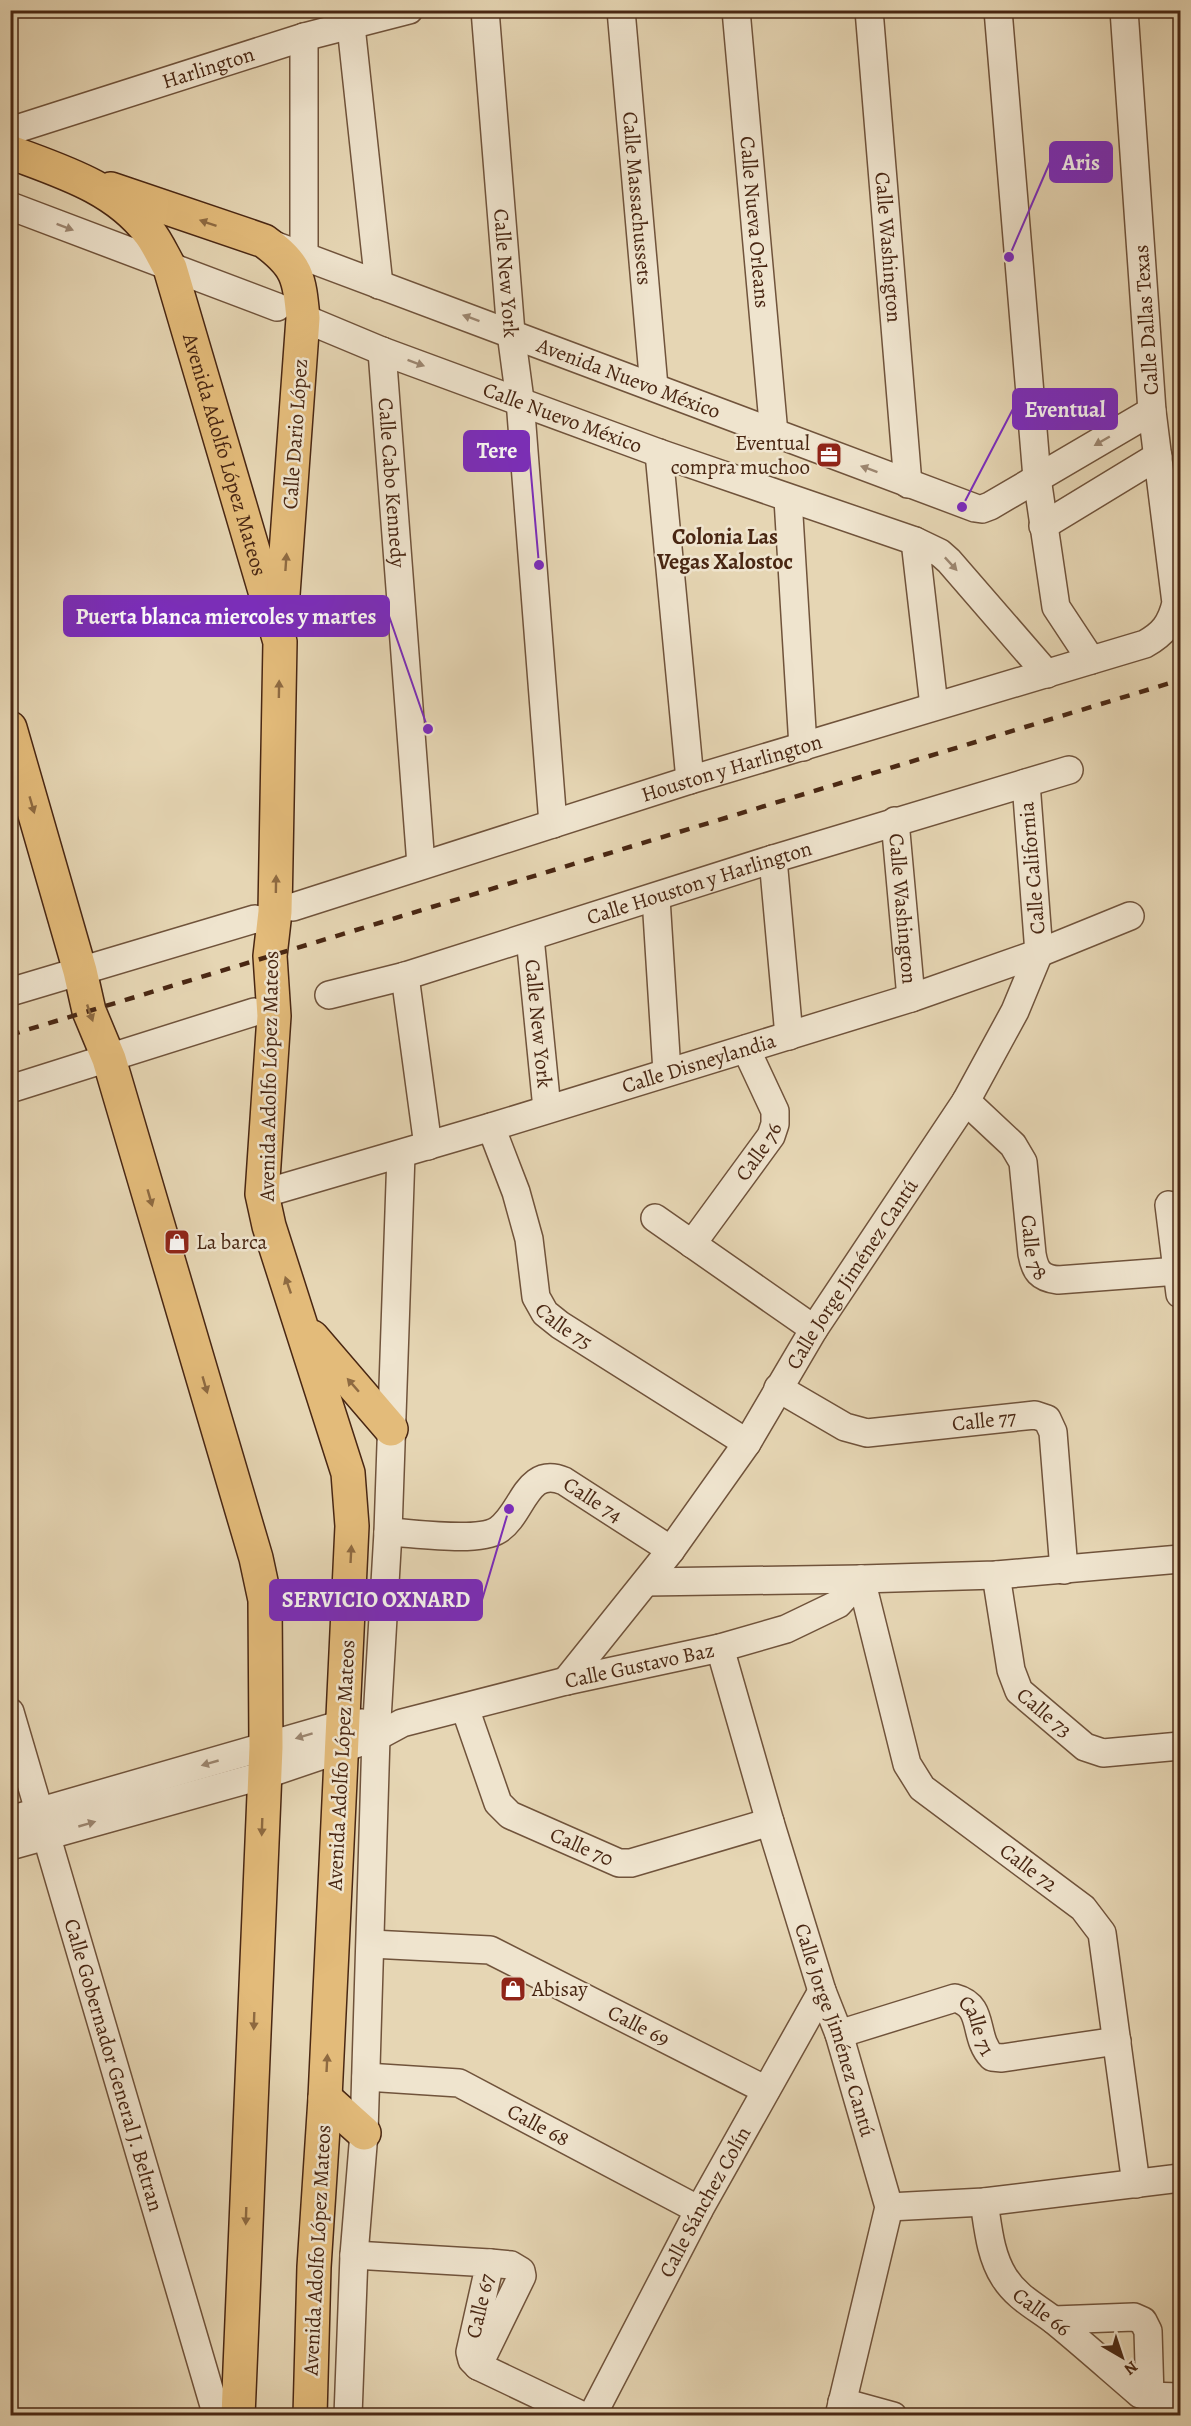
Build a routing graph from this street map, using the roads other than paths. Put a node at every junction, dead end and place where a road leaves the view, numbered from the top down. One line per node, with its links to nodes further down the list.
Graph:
1 (409, 10): 8 (street, Harlington)
2 (484, 10): 19 (street, Calle New York)
3 (621, 10): 21 (street, Calle Massachussets)
4 (736, 10): 24 (street, Calle Nueva Orleans)
5 (869, 10): 28 (street, Calle Washington)
6 (998, 10): 27 (street)
7 (1124, 10): 23 (street, Calle Dallas Texas)
8 (351, 26): 9 (street, Harlington); 17 (street)
9 (304, 37): 10 (street, Harlington); 15 (street)
10 (10, 131)
11 (10, 152): 12 (main road, Avenida Adolfo López Mateos)
12 (91, 183): 14 (main road, Avenida Nuevo México, one-way to 12); 16 (main road, Avenida Adolfo López Mateos)
13 (10, 206): 16 (street, Calle Nuevo México, one-way to 16)
14 (264, 242): 15 (street, Avenida Nuevo México); 18 (main road, Calle Dario López)
15 (304, 256): 17 (street, Avenida Nuevo México)
16 (170, 268): 18 (street, Calle Nuevo México); 33 (main road, Avenida Adolfo López Mateos)
17 (379, 285): 19 (street, Avenida Nuevo México, one-way to 17)
18 (290, 312): 20 (street, Calle Nuevo México); 33 (main road, Calle Dario López, one-way to 18)
19 (511, 333): 21 (street, Avenida Nuevo México); 22 (street, Calle New York)
20 (382, 351): 22 (street, Calle Nuevo México, one-way to 22); 45 (street, Calle Cabo Kennedy)
21 (654, 387): 24 (street, Avenida Nuevo México)
22 (520, 400): 25 (street, Calle Nuevo México); 43 (street, Calle New York)
23 (1152, 411): 26 (street, Calle Dallas Texas); 27 (street, Avenida Nuevo México, one-way to 27)
24 (774, 434): 28 (street, Avenida Nuevo México, one-way to 24)
25 (659, 453): 29 (street, Calle Nuevo México); 40 (street)
26 (1158, 456): 30 (street); 32 (street, Calle Dallas Texas)
27 (1037, 478): 28 (street, Avenida Nuevo México); 30 (street)
28 (908, 484)
29 (788, 499): 31 (street, Calle Nuevo México); 38 (street)
30 (1043, 526): 34 (street)
31 (915, 541): 35 (street, Calle Nuevo México, one-way to 35); 36 (street)
32 (1168, 626): 34 (street, Houston y Harlington)
33 (280, 642): 68 (main road, Avenida Adolfo López Mateos, one-way to 33)
34 (1090, 660): 35 (street, Houston y Harlington)
35 (1047, 674): 36 (street, Houston y Harlington)
36 (934, 706): 38 (street, Houston y Harlington)
37 (10, 728): 52 (main road, one-way to 52)
38 (803, 747): 40 (street, Houston y Harlington)
39 (1070, 770): 41 (street, Calle Houston y Harlington)
40 (690, 780): 43 (street, Houston y Harlington)
41 (1026, 783): 42 (street, Calle Houston y Harlington); 51 (street, Calle California)
42 (895, 821): 44 (street, Calle Houston y Harlington); 56 (street, Calle Washington)
43 (553, 824): 45 (street, Houston y Harlington)
44 (773, 859): 46 (street, Calle Houston y Harlington); 58 (street)
45 (421, 865): 47 (street, Houston y Harlington)
46 (656, 898): 50 (street, Calle Houston y Harlington); 61 (street)
47 (293, 907)
48 (1130, 916): 51 (street, Calle Disneylandia)
49 (255, 919): 52 (street)
50 (530, 937): 53 (street, Calle Houston y Harlington); 64 (street, Calle New York)
51 (1039, 953): 56 (street, Calle Disneylandia); 63 (street, Calle Jorge Jiménez Cantú)
52 (80, 971): 54 (street); 60 (main road, one-way to 60)
53 (405, 975): 55 (street, Calle Houston y Harlington); 66 (street)
54 (10, 992)
55 (329, 995)
56 (911, 998): 58 (street, Calle Disneylandia)
57 (254, 1012): 60 (street)
58 (789, 1036): 59 (street, Calle Disneylandia)
59 (746, 1049): 61 (street, Calle Disneylandia); 71 (street, Calle 76)
60 (109, 1059): 62 (street); 94 (main road, one-way to 94)
61 (668, 1072): 64 (street, Calle Disneylandia)
62 (10, 1089)
63 (966, 1101): 72 (street, Calle 78); 74 (street, Calle Jorge Jiménez Cantú)
64 (547, 1109): 65 (street, Calle Disneylandia)
65 (491, 1127): 66 (street, Calle Disneylandia); 77 (street, Calle 75)
66 (428, 1146): 67 (street, Calle Disneylandia)
67 (401, 1154): 68 (street, Calle Disneylandia); 76 (street)
68 (262, 1194): 73 (main road, Avenida Adolfo López Mateos, one-way to 68)
69 (1169, 1205): 72 (street)
70 (655, 1218): 71 (street)
71 (692, 1244): 74 (street)
72 (1179, 1283)
73 (303, 1327): 76 (main road, one-way to 73); 85 (main road, Avenida Adolfo López Mateos, one-way to 73)
74 (814, 1329): 75 (street, Calle Jorge Jiménez Cantú)
75 (778, 1388): 77 (street, Calle Jorge Jiménez Cantú); 81 (street, Calle 77)
76 (391, 1429): 78 (street)
77 (747, 1443): 79 (street, Calle Jorge Jiménez Cantú)
78 (388, 1532): 79 (street, Calle 74); 86 (street)
79 (671, 1550): 84 (street, Calle Jorge Jiménez Cantú)
80 (1180, 1559): 81 (street)
81 (1064, 1570): 82 (street)
82 (996, 1575): 83 (street); 93 (street, Calle 73)
83 (861, 1579): 84 (street); 87 (street, Calle Gustavo Baz); 102 (street, Calle 72)
84 (646, 1582): 88 (street, Calle Jorge Jiménez Cantú)
85 (348, 1616): 86 (street); 92 (main road, Avenida Adolfo López Mateos)
86 (384, 1618): 91 (street)
87 (720, 1648): 88 (street, Calle Gustavo Baz); 96 (street, Calle Jorge Jiménez Cantú)
88 (566, 1681): 89 (street, Calle Gustavo Baz)
89 (465, 1708): 91 (street, Calle Gustavo Baz); 96 (street, Calle 70)
90 (10, 1712): 97 (street, Calle Gobernador General J. Beltran)
91 (385, 1727): 92 (street, Calle Gustavo Baz); 99 (street)
92 (342, 1737): 94 (street, Calle Gustavo Baz); 105 (main road, Avenida Adolfo López Mateos, one-way to 92)
93 (1180, 1746)
94 (265, 1761): 97 (street, Calle Gustavo Baz); 118 (main road, one-way to 118)
95 (10, 1820): 97 (street)
96 (770, 1822): 100 (street, Calle Jorge Jiménez Cantú)
97 (43, 1824): 98 (street); 117 (street, Calle Gobernador General J. Beltran)
98 (10, 1846)
99 (371, 1944): 103 (street); 104 (street, Calle 69)
100 (822, 1992): 101 (street, Calle Jorge Jiménez Cantú); 104 (street, Calle Sánchez Colín)
101 (839, 2034): 102 (street, Calle 71); 110 (street, Calle Jorge Jiménez Cantú)
102 (1117, 2041): 108 (street, Calle 72)
103 (366, 2077): 106 (street); 111 (street, Calle 68)
104 (766, 2090): 111 (street, Calle Sánchez Colín)
105 (325, 2098): 106 (main road); 119 (main road, Avenida Adolfo López Mateos)
106 (364, 2133): 112 (street)
107 (1180, 2178): 108 (street)
108 (1136, 2184): 109 (street)
109 (984, 2202): 110 (street); 113 (street, Calle 66)
110 (889, 2207): 116 (street, Calle Jorge Jiménez Cantú)
111 (699, 2210): 122 (street, Calle Sánchez Colín)
112 (354, 2255): 120 (street); 121 (street, Calle 67)
113 (1054, 2320): 114 (street, Calle 66); 114 (street)
114 (1150, 2397): 115 (street)
115 (1180, 2397)
116 (840, 2409): 123 (street)
117 (217, 2415)
118 (238, 2415)
119 (310, 2415)
120 (348, 2415)
121 (583, 2415)
122 (592, 2415)
123 (893, 2415)

